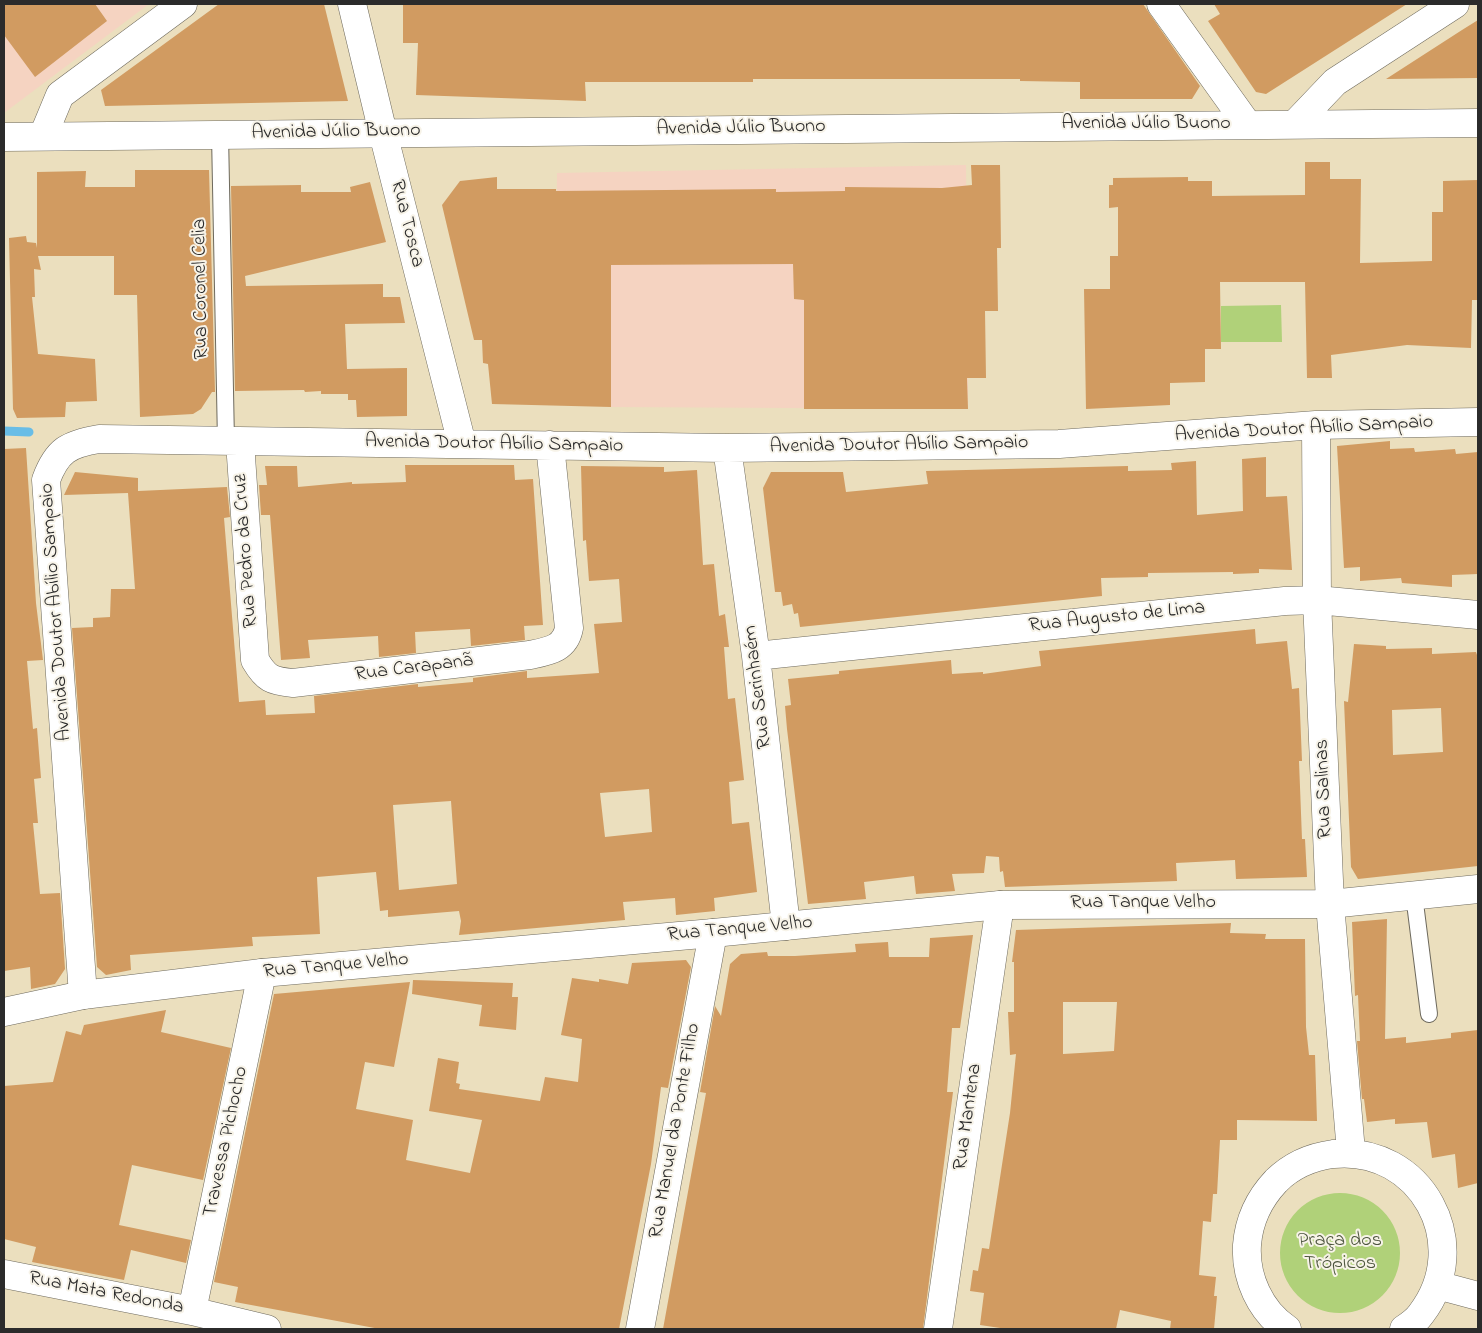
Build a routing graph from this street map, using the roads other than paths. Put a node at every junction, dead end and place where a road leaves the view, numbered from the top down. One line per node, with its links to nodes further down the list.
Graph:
1 (183, 4): 11 (street)
2 (352, 4): 8 (street, Rua Tosca)
3 (1161, 4): 6 (street)
4 (1455, 4): 7 (street)
5 (1478, 123): 7 (street, Avenida Júlio Buono)
6 (1247, 124): 7 (street, Avenida Júlio Buono); 8 (street, Avenida Júlio Buono)
7 (1295, 124)
8 (382, 133): 9 (street, Avenida Júlio Buono); 15 (street, Rua Tosca)
9 (220, 134): 11 (street, Avenida Júlio Buono); 14 (lane, Rua Coronel Celia)
10 (4, 136): 11 (street, Avenida Júlio Buono)
11 (43, 136)
12 (1478, 422): 13 (street, Avenida Doutor Abílio Sampaio)
13 (1316, 425): 17 (street, Avenida Doutor Abílio Sampaio); 18 (street, Rua Salinas)
14 (233, 442): 15 (street, Avenida Doutor Abílio Sampaio); 21 (street, Rua Pedro da Cruz); 29 (street, Avenida Doutor Abílio Sampaio)
15 (462, 444): 16 (street, Avenida Doutor Abílio Sampaio)
16 (550, 445): 17 (street, Avenida Doutor Abílio Sampaio); 21 (street, Rua Carapanã)
17 (727, 448): 20 (street, Rua Serinhaém)
18 (1317, 600): 19 (street, Rua Augusto de Lima); 20 (street, Rua Augusto de Lima); 25 (street, Rua Salinas)
19 (1478, 615)
20 (756, 656): 26 (street, Rua Serinhaém)
21 (255, 660)
22 (1478, 889): 23 (street, Rua Tanque Velho)
23 (1414, 895): 25 (street, Rua Tanque Velho); 31 (lane)
24 (1000, 904): 25 (street, Rua Tanque Velho); 26 (street, Rua Tanque Velho); 39 (street, Rua Mantena)
25 (1330, 904): 32 (street, Rua Salinas)
26 (786, 926): 27 (street, Rua Tanque Velho)
27 (713, 933): 28 (street, Rua Tanque Velho); 38 (street, Rua Manuel da Ponte Filho)
28 (262, 973): 29 (street, Rua Tanque Velho); 36 (street, Travessa Pichocho)
29 (83, 996): 30 (street, Rua Tanque Velho)
30 (4, 1012)
31 (1429, 1014)
32 (1351, 1152): 34 (street); 40 (street)
33 (4, 1274): 36 (street, Rua Mata Redonda)
34 (1438, 1284): 35 (street); 41 (street)
35 (1478, 1296)
36 (192, 1311): 37 (street, Rua Mata Redonda)
37 (267, 1329)
38 (640, 1329)
39 (938, 1329)
40 (1287, 1329)
41 (1404, 1329)

